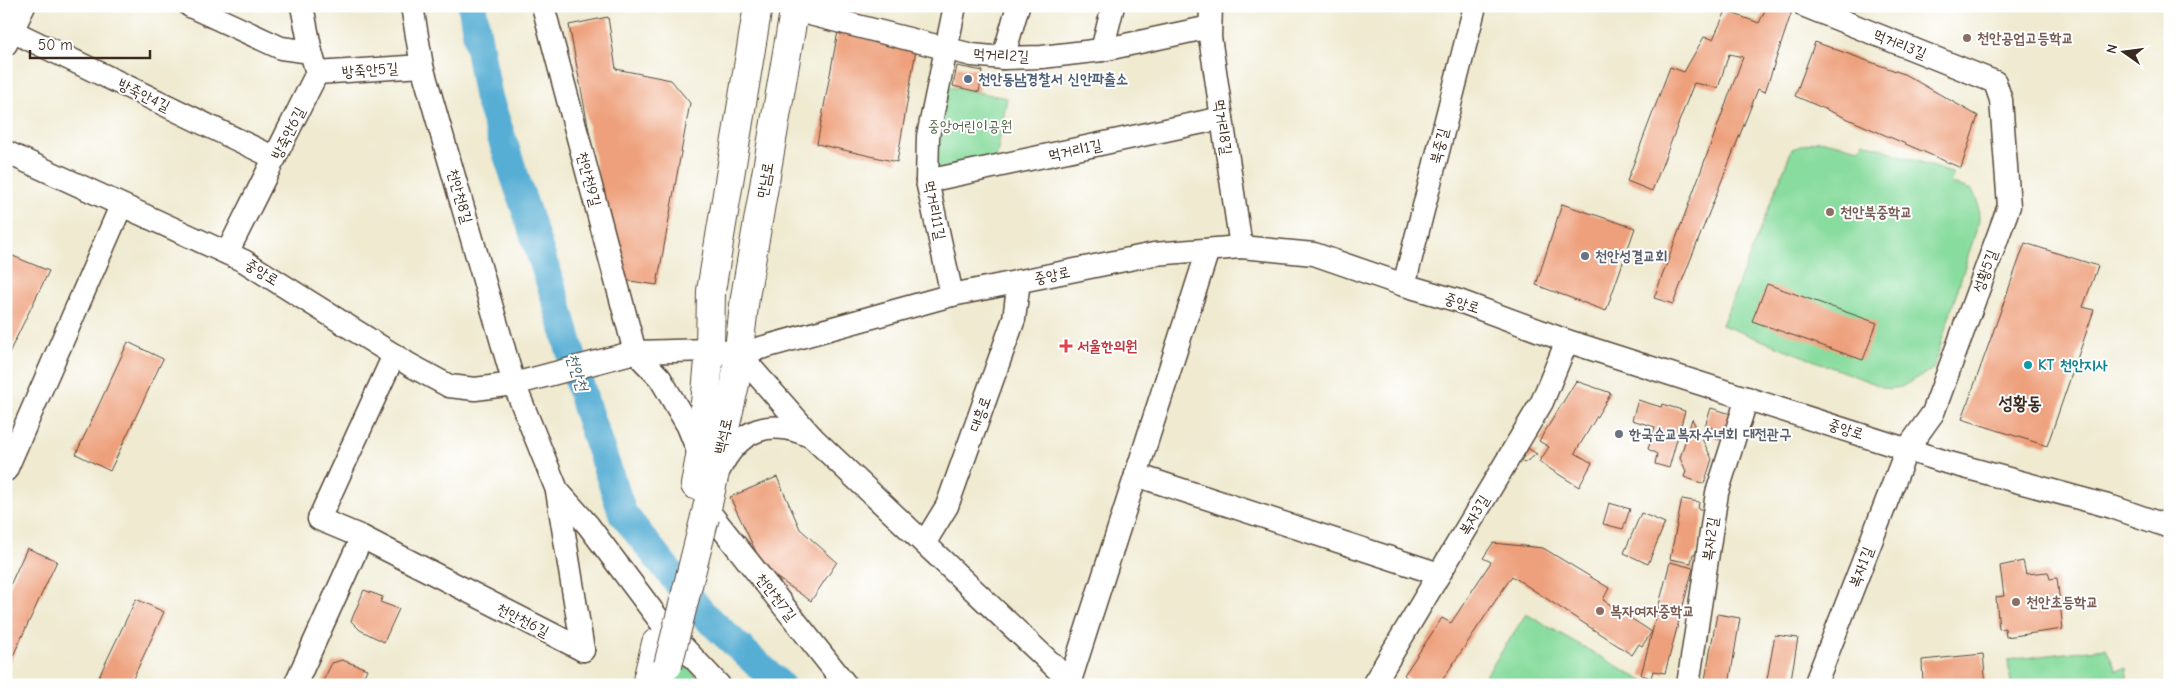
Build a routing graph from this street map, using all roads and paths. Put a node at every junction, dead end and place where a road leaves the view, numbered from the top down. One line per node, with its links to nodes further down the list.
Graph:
1 (24, 6): 14 (street)
2 (190, 6): 18 (street, 방죽안5길)
3 (302, 6): 18 (street)
4 (412, 6): 19 (street, 천안천8길)
5 (543, 6): 36 (street, 천안천9길)
6 (758, 6): 26 (main road)
7 (955, 6): 15 (street, 먹거리11길)
8 (1018, 6): 17 (street)
9 (1114, 6): 16 (street)
10 (1475, 6): 32 (street, 북중길)
11 (1805, 6): 20 (street, 먹거리3길)
12 (794, 8): 15 (street, 먹거리2길); 27 (main road, 만남로)
13 (1211, 17): 16 (street, 먹거리2길); 21 (street, 먹거리8길)
14 (9, 38): 23 (street, 방죽안4길)
15 (946, 48): 17 (street, 먹거리2길); 24 (street, 먹거리11길)
16 (1102, 50): 17 (street, 먹거리2길)
17 (1003, 58)
18 (314, 63): 19 (street, 방죽안5길); 23 (street, 방죽안6길)
19 (422, 66): 39 (street, 천안천8길)
20 (1995, 82): 42 (street, 성황5길)
21 (1222, 118): 24 (street, 먹거리1길); 28 (street, 먹거리8길)
22 (6, 152): 25 (street, 중앙로)
23 (275, 158): 30 (street, 방죽안6길)
24 (927, 182): 33 (street, 먹거리11길)
25 (121, 206): 30 (street, 중앙로); 44 (street)
26 (722, 221): 27 (main road); 35 (main road)
27 (757, 226): 37 (main road, 만남로)
28 (1241, 247): 29 (street, 중앙로); 32 (street, 중앙로)
29 (1208, 250): 31 (street, 중앙로); 45 (street)
30 (228, 253): 38 (street, 중앙로)
31 (1020, 281): 33 (street, 중앙로); 51 (street, 대흥로)
32 (1404, 285): 34 (street, 중앙로)
33 (952, 295): 37 (street, 중앙로)
34 (1567, 341): 40 (street, 중앙로); 52 (street, 복자3길)
35 (710, 350): 36 (street); 37 (street); 43 (main road, 백석로)
36 (636, 352): 39 (street, 중앙로); 43 (street)
37 (739, 354): 41 (street); 46 (main road, 백석로)
38 (394, 355): 39 (street, 중앙로); 50 (street, 천안천6길)
39 (524, 382): 47 (street, 천안천6길)
40 (1747, 398): 42 (street, 중앙로); 60 (street, 복자2길)
41 (813, 438): 46 (street); 51 (street)
42 (1907, 449): 49 (street, 중앙로); 61 (street, 복자1길)
43 (700, 457): 48 (main road, 백석로)
44 (6, 470)
45 (1136, 476): 52 (street); 54 (street)
46 (713, 482): 48 (main road, 백석로)
47 (557, 490): 50 (street, 천안천6길); 57 (street, 천안천6길)
48 (701, 508): 53 (main road, bridge); 58 (street, 천안천7길)
49 (2170, 527)
50 (362, 537): 55 (street)
51 (925, 542): 54 (street)
52 (1438, 574): 59 (street, 복자3길)
53 (662, 664): 56 (main road)
54 (1072, 683)
55 (295, 685)
56 (646, 685)
57 (719, 685)
58 (846, 685)
59 (1374, 685)
60 (1688, 685)
61 (1815, 685)

